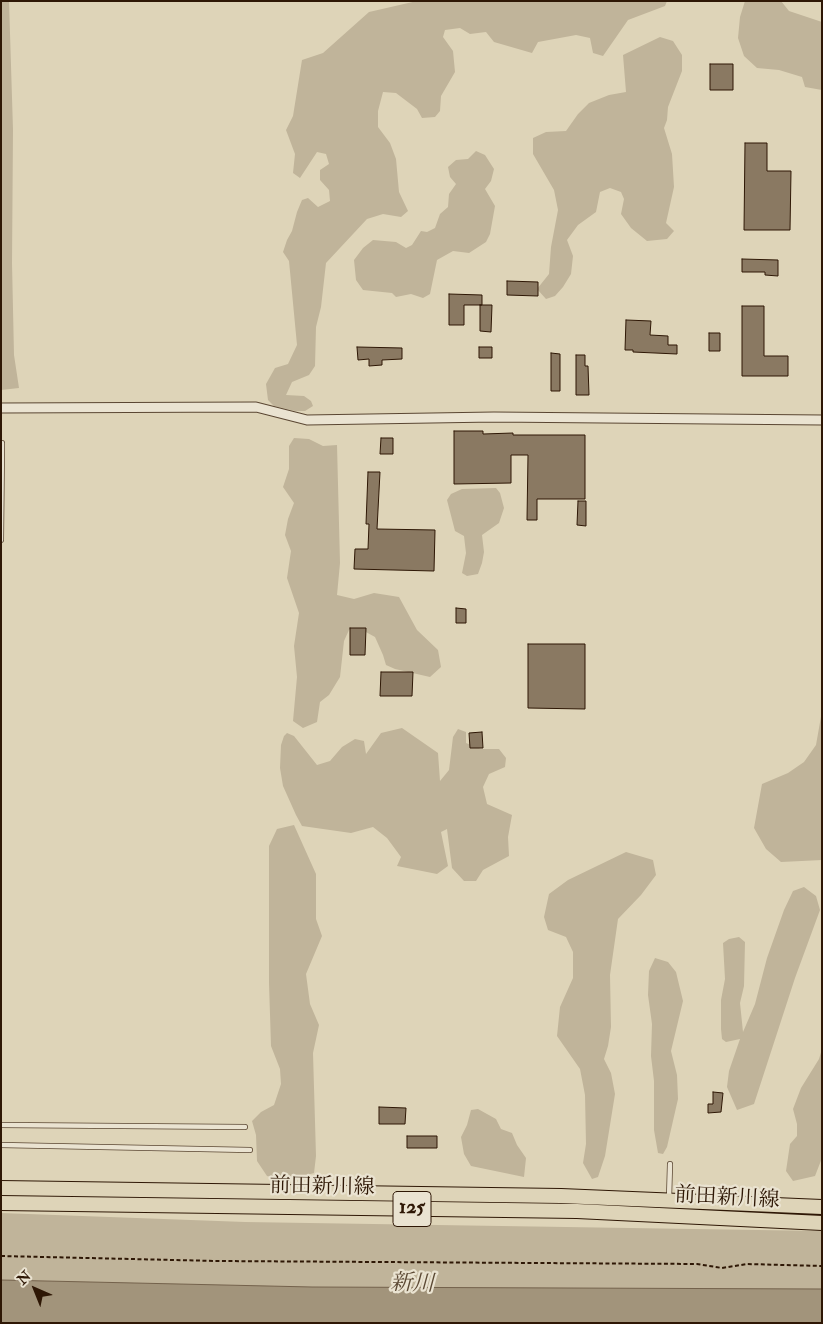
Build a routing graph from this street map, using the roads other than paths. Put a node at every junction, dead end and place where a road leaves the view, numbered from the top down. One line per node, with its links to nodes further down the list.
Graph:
1 (1, 408): 2 (street)
2 (822, 420)
3 (2, 443): 4 (lane)
4 (1, 540)
5 (1, 1125): 6 (lane)
6 (245, 1127)
7 (1, 1145): 8 (lane)
8 (250, 1150)
9 (670, 1164): 11 (lane)
10 (1, 1188): 11 (main road, 前田新川線 / 125)
11 (669, 1200): 13 (main road, 前田新川線 / 125)
12 (1, 1203): 14 (main road, 前田新川線 / 125)
13 (822, 1207)
14 (822, 1223)

